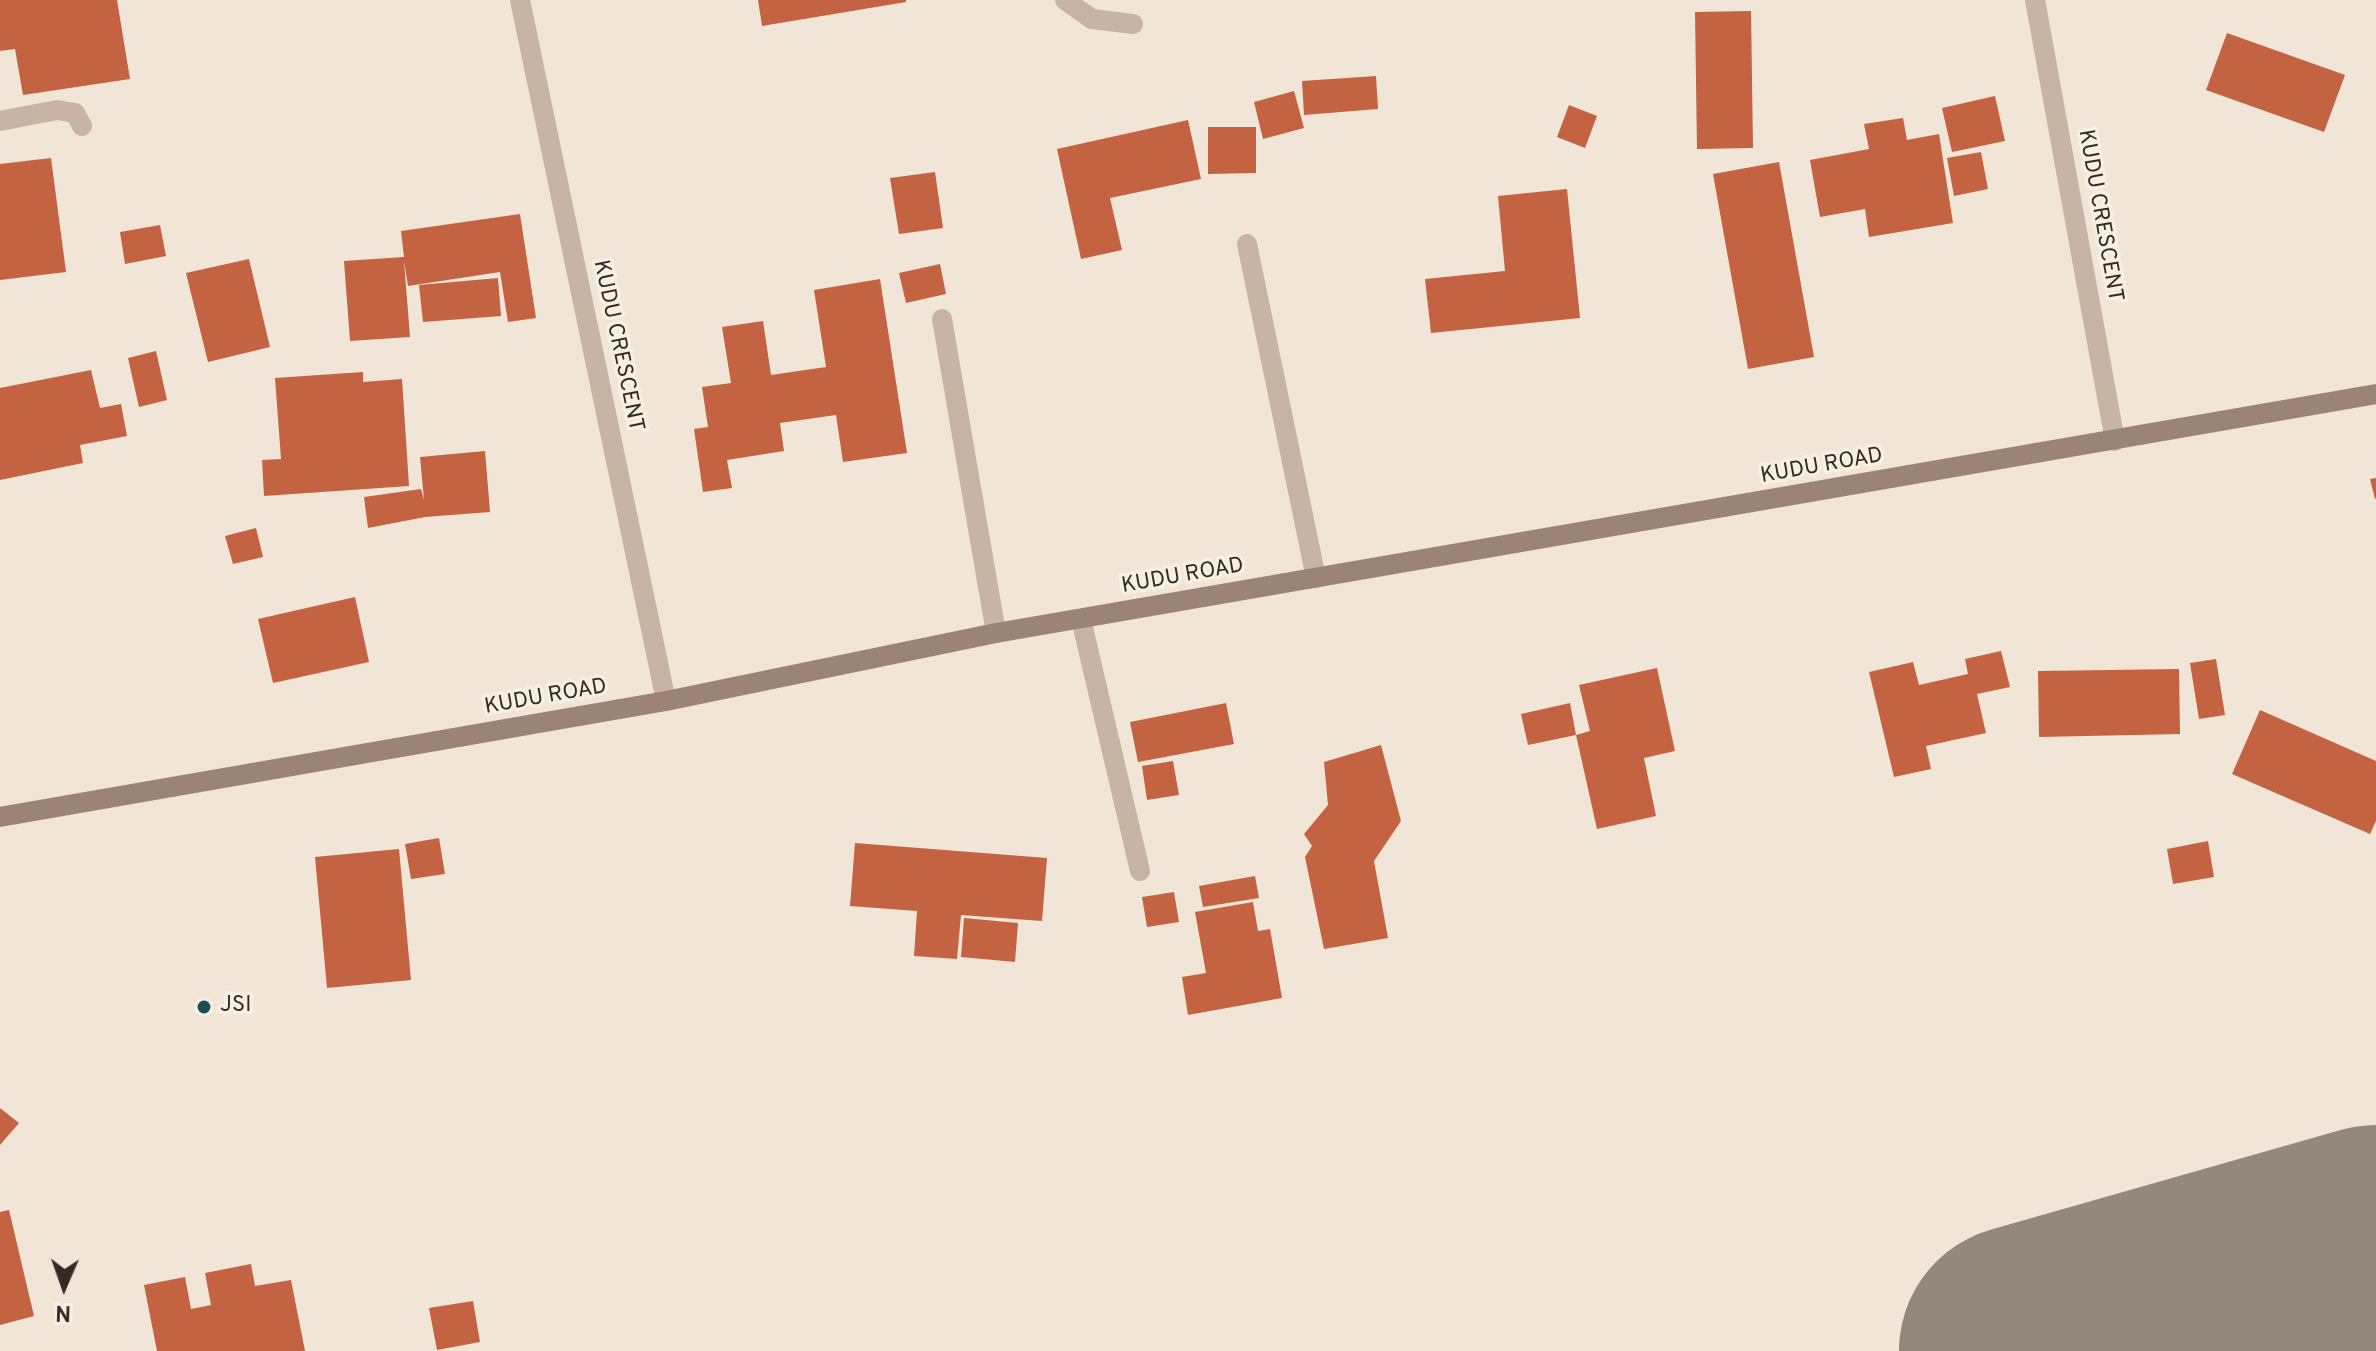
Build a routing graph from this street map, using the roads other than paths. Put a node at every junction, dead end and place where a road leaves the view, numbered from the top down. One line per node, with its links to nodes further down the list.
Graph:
1 (520, 0): 14 (street, KUDU CRESCENT)
2 (1065, 0): 4 (street)
3 (2035, 0): 10 (street, KUDU CRESCENT)
4 (1133, 24)
5 (0, 121): 6 (street)
6 (82, 126)
7 (1247, 244): 11 (street)
8 (942, 319): 13 (street)
9 (2376, 394): 10 (street, KUDU ROAD)
10 (2115, 441): 11 (street, KUDU ROAD)
11 (1316, 578): 12 (street, KUDU ROAD)
12 (1081, 619): 13 (street, KUDU ROAD); 16 (street)
13 (996, 633): 14 (street, KUDU ROAD)
14 (666, 701): 15 (street, KUDU ROAD)
15 (5, 814)
16 (1140, 871)

